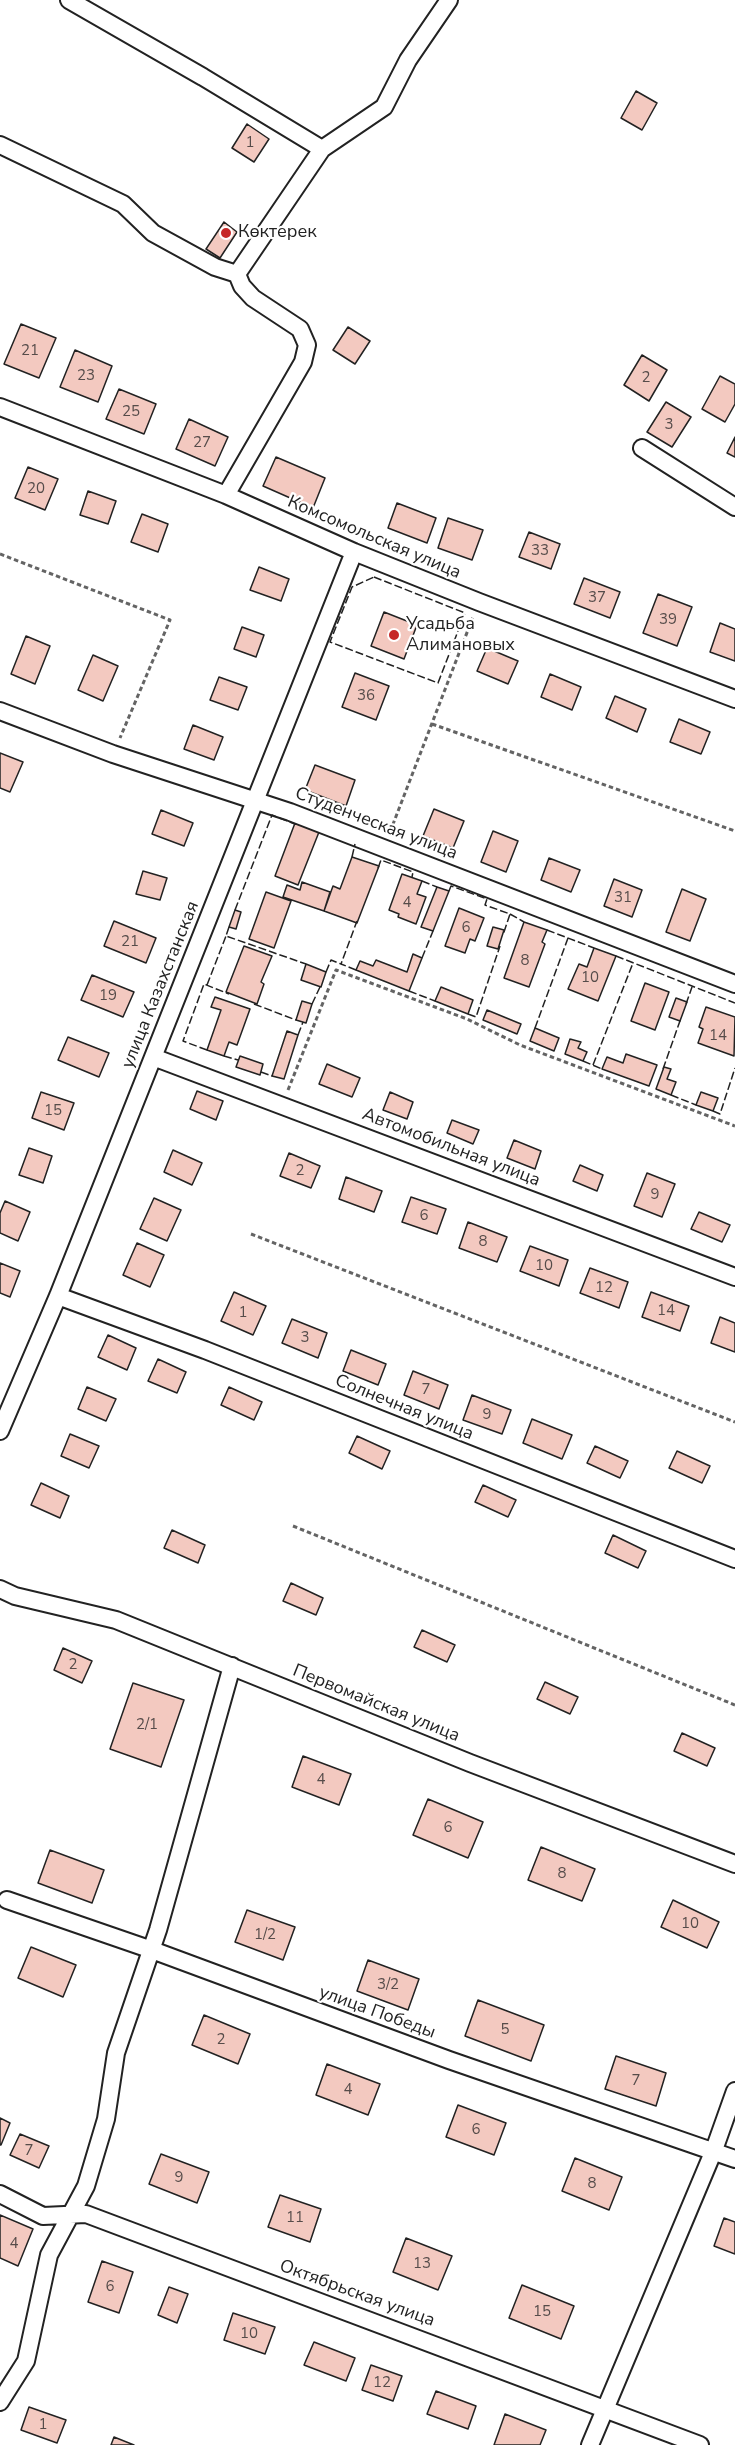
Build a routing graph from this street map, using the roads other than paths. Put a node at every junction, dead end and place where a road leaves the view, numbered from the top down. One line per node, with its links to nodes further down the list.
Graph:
1 (69, 0): 4 (street)
2 (449, 0): 4 (street)
3 (0, 145): 5 (street)
4 (322, 149): 5 (street)
5 (237, 274): 8 (street)
6 (0, 407): 8 (street, Комсомольская улица)
7 (642, 448): 9 (street)
8 (226, 495): 10 (street, Комсомольская улица)
9 (735, 507)
10 (354, 552): 11 (street, Комсомольская улица); 13 (street, улица Казахстанская)
11 (735, 699)
12 (0, 711): 13 (street, Студенческая улица)
13 (255, 800): 14 (street, Студенческая улица); 15 (street, улица Казахстанская)
14 (735, 984)
15 (153, 1057): 16 (street, Автомобильная улица); 17 (street, улица Казахстанская)
16 (735, 1277)
17 (58, 1296): 18 (street, улица Казахстанская); 19 (street, Солнечная улица)
18 (0, 1431)
19 (735, 1559)
20 (0, 1589): 21 (street, Первомайская улица)
21 (232, 1666): 22 (street, Первомайская улица); 24 (street)
22 (735, 1864)
23 (7, 1899): 24 (street, улица Победы)
24 (152, 1950): 26 (street, улица Победы); 29 (street)
25 (735, 2091): 26 (street)
26 (714, 2150): 27 (street, улица Победы); 31 (street)
27 (735, 2159)
28 (0, 2194): 29 (street, Октябрьская улица)
29 (72, 2215): 30 (street); 31 (street, Октябрьская улица)
30 (0, 2402)
31 (604, 2407): 32 (street); 33 (street, Октябрьская улица)
32 (590, 2445)
33 (700, 2445)

